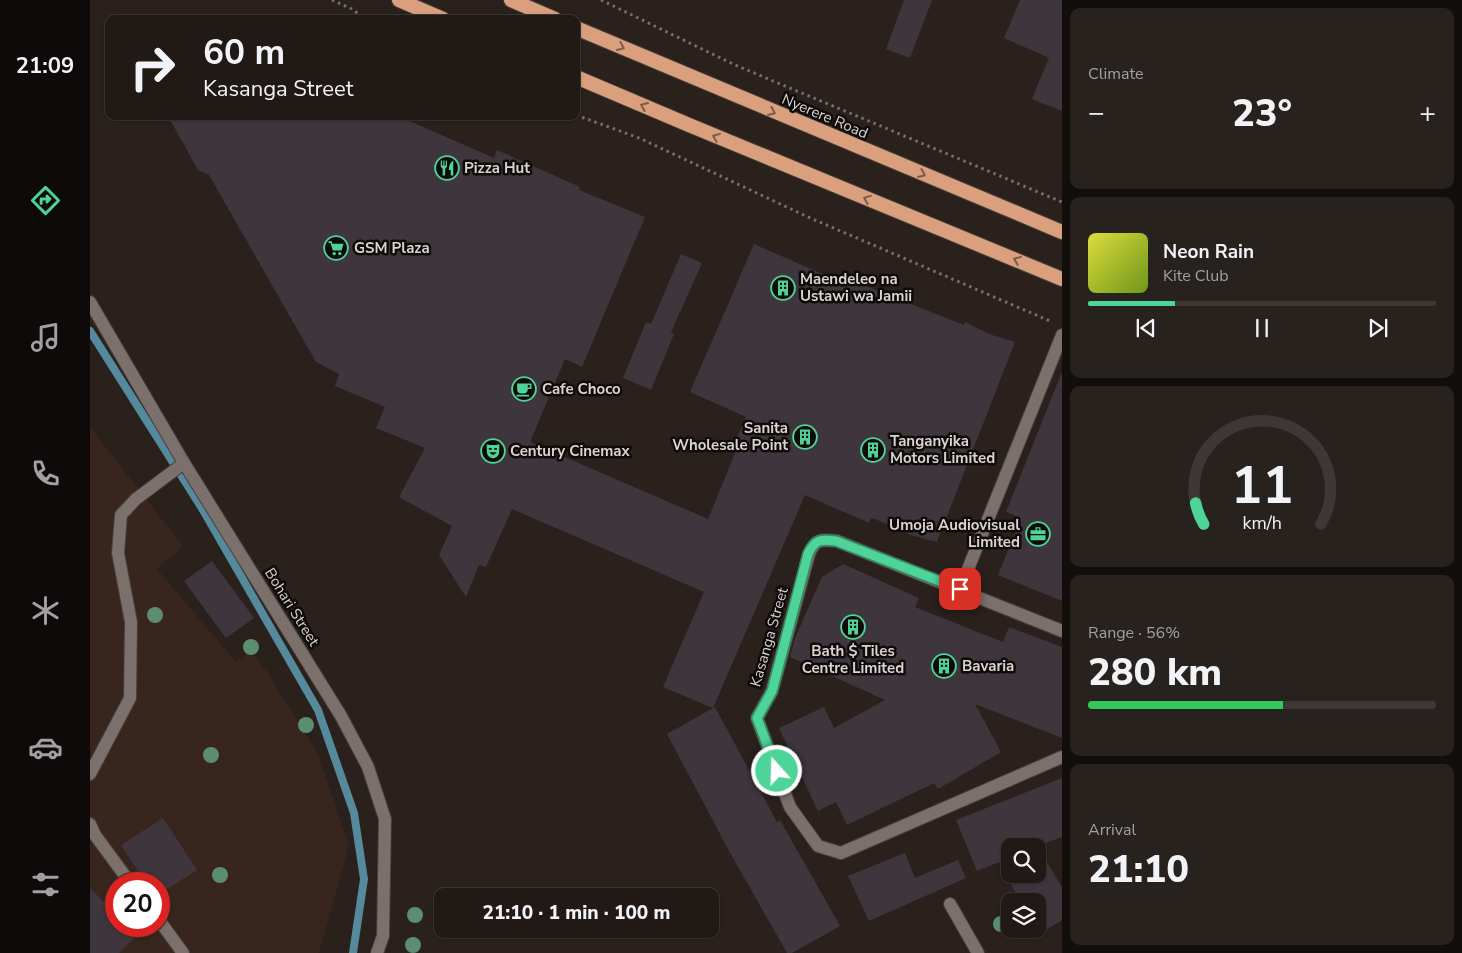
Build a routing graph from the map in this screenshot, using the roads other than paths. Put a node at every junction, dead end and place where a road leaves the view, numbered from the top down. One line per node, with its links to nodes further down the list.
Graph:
1 (400, 0): 3 (highway)
2 (511, 0): 4 (highway)
3 (434, 15)
4 (546, 15)
5 (580, 30): 7 (highway, Nyerere Road, one-way to 7)
6 (580, 79): 8 (highway, one-way to 6)
7 (1062, 232)
8 (1062, 279)
9 (90, 302): 11 (street, Bohari Street)
10 (1062, 335): 12 (street)
11 (184, 463): 15 (street); 21 (street, Bohari Street)
12 (960, 589): 13 (street, Kasanga Street); 14 (street, Kasanga Street)
13 (1062, 631)
14 (1062, 757)
15 (90, 774)
16 (90, 824): 17 (street)
17 (122, 872)
18 (950, 904): 22 (street)
19 (170, 935): 20 (street)
20 (183, 953)
21 (377, 953)
22 (978, 953)

